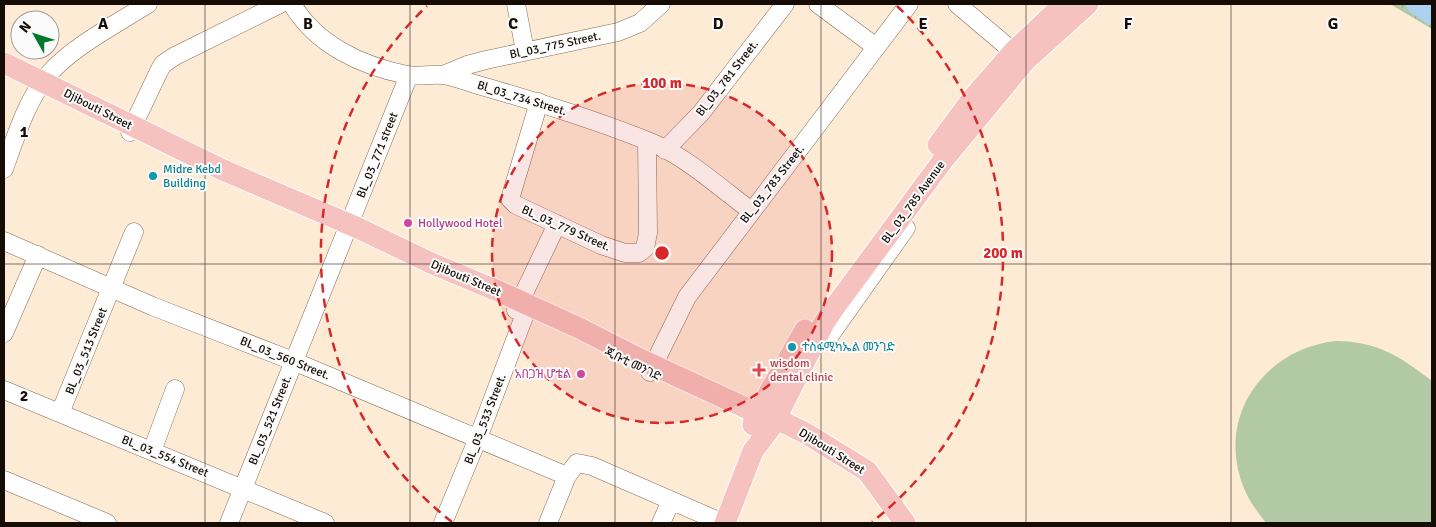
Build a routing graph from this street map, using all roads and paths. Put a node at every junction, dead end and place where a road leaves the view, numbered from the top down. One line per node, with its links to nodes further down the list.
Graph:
1 (148, 4): 19 (street)
2 (280, 4): 21 (street)
3 (292, 4): 17 (street, Bl_03_734 Street.)
4 (516, 4): 13 (street)
5 (661, 4): 13 (street, Bl_03_775 Street.)
6 (785, 4): 23 (street, Bl_03_781 Street.)
7 (818, 4): 12 (street)
8 (909, 4): 12 (street, BL_03_783 Street.)
9 (957, 4): 14 (street)
10 (1064, 4): 14 (main road, BL_03_785 Avenue)
11 (1088, 4): 14 (main road, BL_03_785 Avenue)
12 (876, 47): 25 (street, BL_03_783 Street.)
13 (525, 51): 18 (street, Bl_03_775 Street.)
14 (1019, 56): 36 (main road, BL_03_785 Avenue); 40 (main road, BL_03_785 Avenue)
15 (4, 62): 19 (main road, Djibouti Street)
16 (4, 71): 19 (main road, Djibouti Street)
17 (409, 75): 18 (street, Bl_03_734 Street.); 27 (street, BL_03_771 street)
18 (443, 75): 20 (street, Bl_03_734 Street.)
19 (41, 85): 21 (main road, Djibouti Street); 24 (street)
20 (539, 102): 22 (street, Bl_03_734 Street.); 26 (street, BL_03_779 Street.)
21 (131, 129): 27 (main road, Djibouti Street)
22 (647, 141): 23 (street, Bl_03_734 Street.); 26 (street, BL_03_779 Street.)
23 (665, 150): 25 (street, Bl_03_734 Street.)
24 (4, 169)
25 (751, 211): 35 (street, BL_03_783 Street.)
26 (558, 224): 32 (street, BL_03_533 Street.)
27 (348, 229): 32 (main road); 34 (street, BL_03_521 Street.)
28 (134, 232): 31 (street, BL_03_513 Street)
29 (4, 241): 30 (street, BL_03_560 Street.)
30 (38, 255): 31 (street, BL_03_560 Street.); 33 (street)
31 (112, 288): 34 (street, BL_03_560 Street.); 39 (street, BL_03_513 Street)
32 (521, 308): 35 (main road); 42 (street, BL_03_533 Street.)
33 (4, 333)
34 (293, 361): 42 (street, BL_03_560 Street.); 46 (street, BL_03_521 Street.)
35 (652, 369): 40 (main road)
36 (796, 378): 40 (main road, BL_03_785 Avenue); 41 (main road)
37 (175, 389): 43 (street)
38 (4, 390): 39 (street, BL_03_554 Street)
39 (60, 413): 43 (street, BL_03_554 Street)
40 (754, 415): 41 (main road); 55 (main road)
41 (799, 434): 48 (main road)
42 (478, 438): 44 (street, BL_03_560 Street.); 52 (street, BL_03_533 Street.)
43 (152, 451): 46 (street, BL_03_554 Street)
44 (572, 470): 47 (street, BL_03_560 Street.); 53 (street)
45 (4, 480): 49 (street)
46 (243, 488): 50 (street, BL_03_521 Street.); 51 (street, BL_03_554 Street)
47 (671, 501): 54 (street); 55 (street, BL_03_560 Street.)
48 (898, 522)
49 (108, 523)
50 (228, 523)
51 (325, 523)
52 (443, 523)
53 (548, 523)
54 (661, 523)
55 (724, 523)

